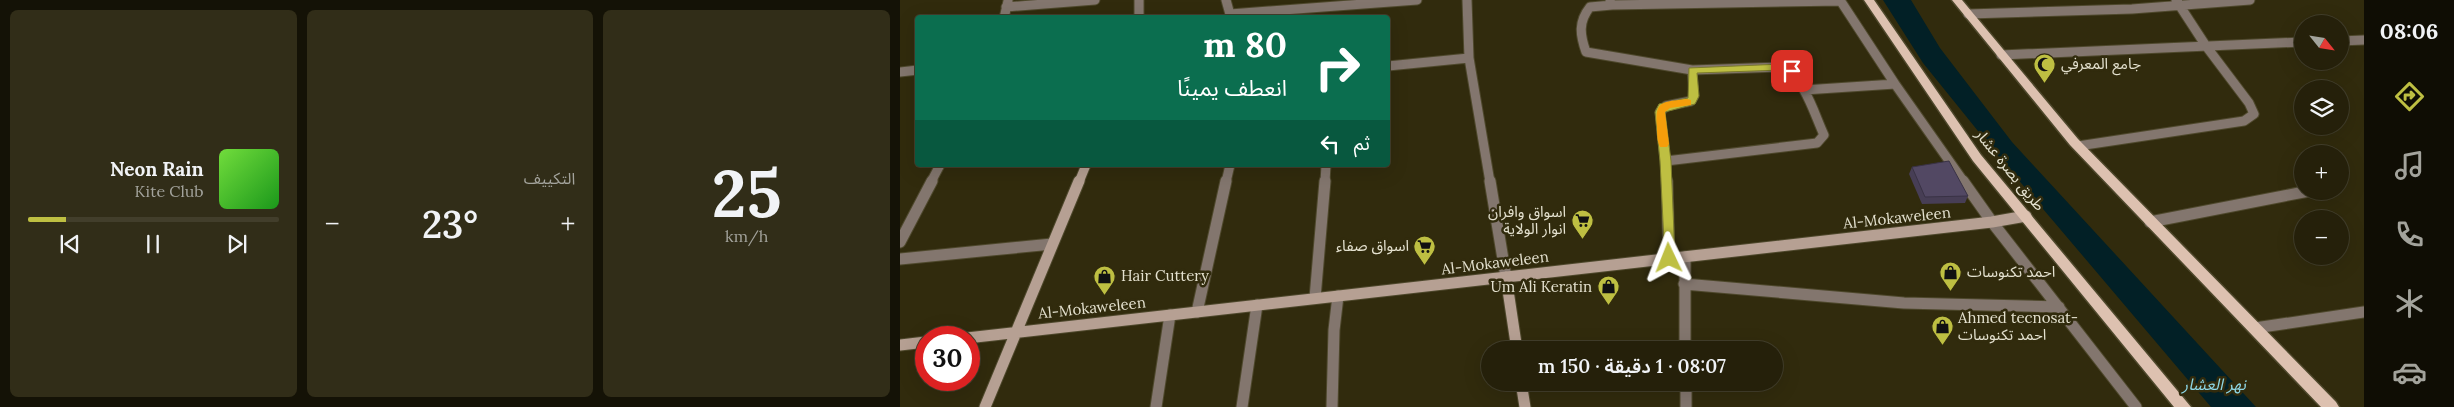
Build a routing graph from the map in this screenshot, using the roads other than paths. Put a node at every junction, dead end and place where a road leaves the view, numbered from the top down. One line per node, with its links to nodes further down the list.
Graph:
1 (1095, 0): 11 (street)
2 (1139, 0): 14 (street)
3 (1226, 0): 15 (street)
4 (1417, 0): 16 (street)
5 (1467, 0): 22 (street)
6 (1841, 0): 12 (street); 27 (street)
7 (1869, 0): 36 (main road, طريق بصرة عشار)
8 (1957, 0): 13 (main road)
9 (2250, 0): 10 (street)
10 (2178, 2): 13 (street); 20 (street)
11 (1007, 3)
12 (1611, 3): 25 (street)
13 (1968, 14): 21 (main road)
14 (1139, 15)
15 (1231, 15)
16 (1243, 15)
17 (2364, 40): 18 (street)
18 (2349, 41)
19 (2294, 42): 20 (street)
20 (2206, 46): 21 (street); 29 (street)
21 (2001, 55): 29 (main road)
22 (1469, 58): 23 (street); 45 (street)
23 (1390, 66)
24 (915, 70): 26 (street)
25 (1692, 70): 28 (street); 30 (street)
26 (900, 72)
27 (1895, 84): 28 (street); 37 (street)
28 (1804, 90): 30 (street)
29 (2078, 146): 38 (main road)
30 (1666, 161): 44 (street)
31 (939, 167): 39 (street)
32 (1085, 167): 41 (street)
33 (1230, 167): 51 (street)
34 (1326, 167): 48 (street)
35 (2294, 194): 38 (street)
36 (2026, 216): 37 (street, Al-Mokaweleen); 70 (main road, طريق بصرة عشار)
37 (1992, 222): 42 (street, Al-Mokaweleen); 50 (street)
38 (2150, 222): 54 (main road)
39 (904, 229): 40 (street)
40 (900, 242)
41 (1052, 244): 43 (street); 55 (street)
42 (1684, 257): 44 (street, Al-Mokaweleen); 46 (street)
43 (900, 258)
44 (1669, 258): 45 (street, Al-Mokaweleen)
45 (1506, 277): 47 (street, Al-Mokaweleen); 57 (street)
46 (1684, 284): 50 (street); 58 (street)
47 (1338, 296): 48 (street, Al-Mokaweleen); 66 (street)
48 (1315, 298): 49 (street, Al-Mokaweleen)
49 (1257, 305): 51 (street, Al-Mokaweleen); 65 (street)
50 (2059, 308): 69 (street)
51 (1197, 312): 53 (street, Al-Mokaweleen)
52 (2364, 312): 54 (street)
53 (1170, 315): 55 (street, Al-Mokaweleen); 64 (street)
54 (2255, 328): 71 (main road)
55 (1015, 332): 56 (street, Al-Mokaweleen); 63 (street)
56 (980, 336)
57 (1516, 341)
58 (1685, 341)
59 (915, 343): 60 (street)
60 (900, 345)
61 (1522, 391): 67 (street)
62 (1686, 391): 68 (street)
63 (986, 407)
64 (1156, 407)
65 (1242, 407)
66 (1332, 407)
67 (1525, 407)
68 (1686, 407)
69 (2136, 407)
70 (2183, 407)
71 (2331, 407)

